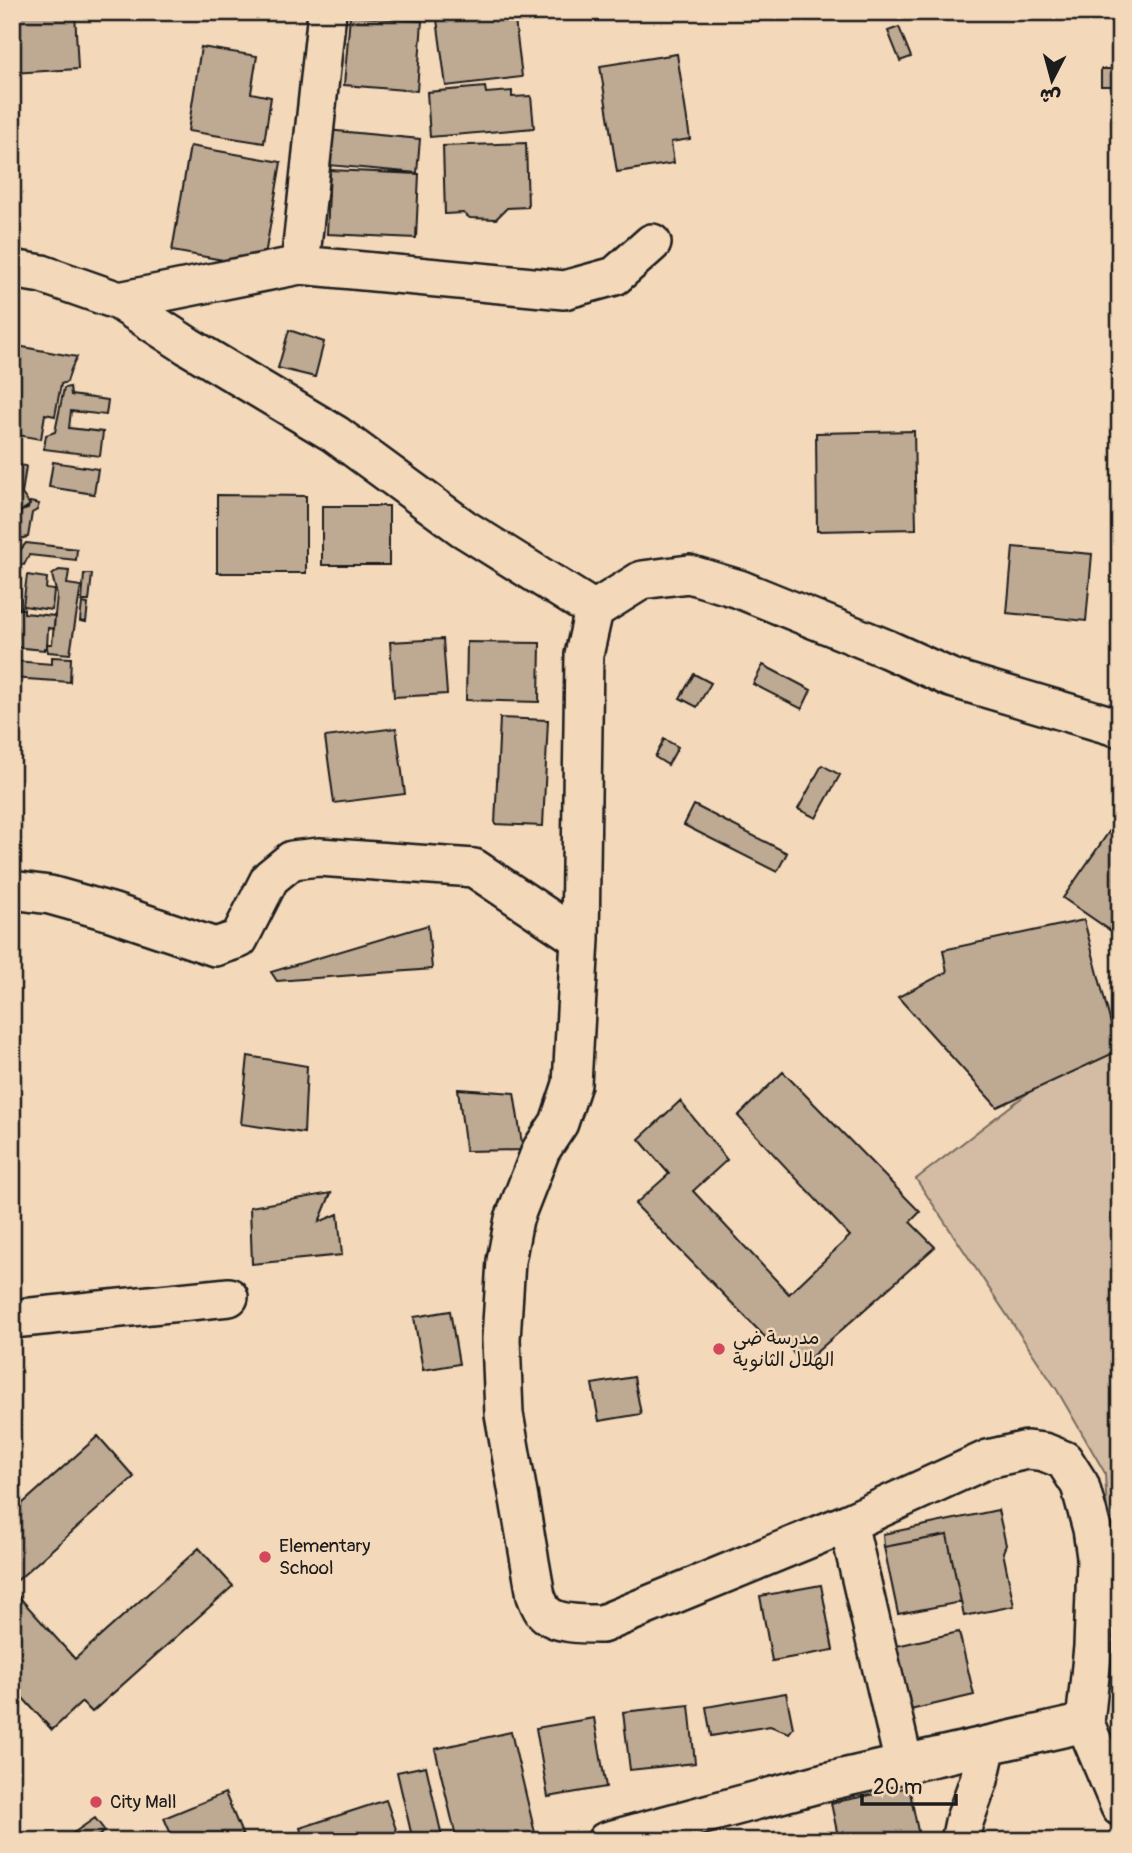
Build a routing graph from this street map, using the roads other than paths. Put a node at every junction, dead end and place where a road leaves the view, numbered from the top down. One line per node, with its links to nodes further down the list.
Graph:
1 (327, 12): 3 (street)
2 (652, 243): 3 (street)
3 (300, 265): 5 (street)
4 (12, 269): 5 (street)
5 (119, 301): 6 (street)
6 (594, 610): 7 (street); 9 (street)
7 (1120, 728)
8 (12, 890): 9 (street)
9 (580, 939): 12 (street)
10 (229, 1297): 11 (street)
11 (12, 1319)
12 (848, 1523): 13 (street); 15 (street)
13 (1085, 1723): 14 (street); 16 (street)
14 (987, 1745): 15 (street); 18 (street)
15 (904, 1764): 17 (street)
16 (1120, 1807)
17 (606, 1841)
18 (960, 1841)

